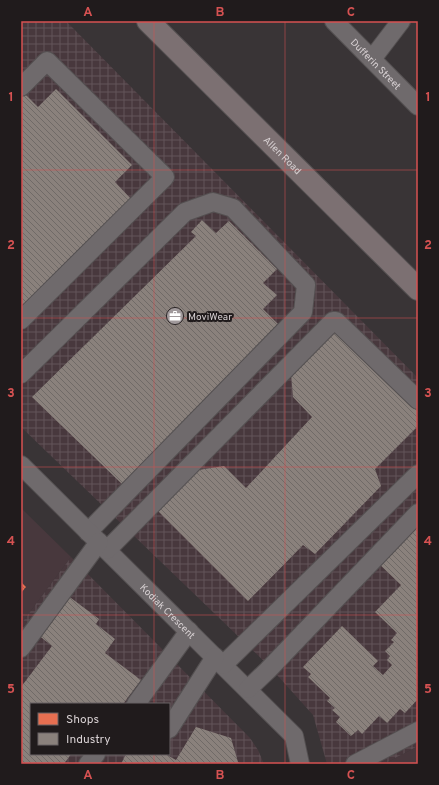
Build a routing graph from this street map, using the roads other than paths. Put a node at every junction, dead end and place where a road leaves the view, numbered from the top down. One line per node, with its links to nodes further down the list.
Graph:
1 (148, 21): 7 (main road, Allen Road)
2 (334, 21): 4 (street, Dufferin Street)
3 (401, 21): 4 (street)
4 (372, 59): 6 (street, Dufferin Street)
5 (21, 87): 8 (street)
6 (418, 106)
7 (418, 289)
8 (21, 320)
9 (21, 374): 14 (street)
10 (418, 400): 14 (street)
11 (21, 466): 14 (street, Kodiak Crescent)
12 (418, 474): 17 (street)
13 (418, 513): 18 (street)
14 (98, 541): 15 (street, Kodiak Crescent); 16 (street)
15 (189, 632): 17 (street, Kodiak Crescent); 19 (street)
16 (21, 648)
17 (219, 661): 18 (street, Kodiak Crescent); 20 (street)
18 (248, 689): 24 (street, Kodiak Crescent)
19 (137, 703)
20 (170, 728)
21 (418, 731): 25 (street)
22 (95, 755): 23 (street)
23 (88, 764)
24 (300, 764)
25 (355, 764)

